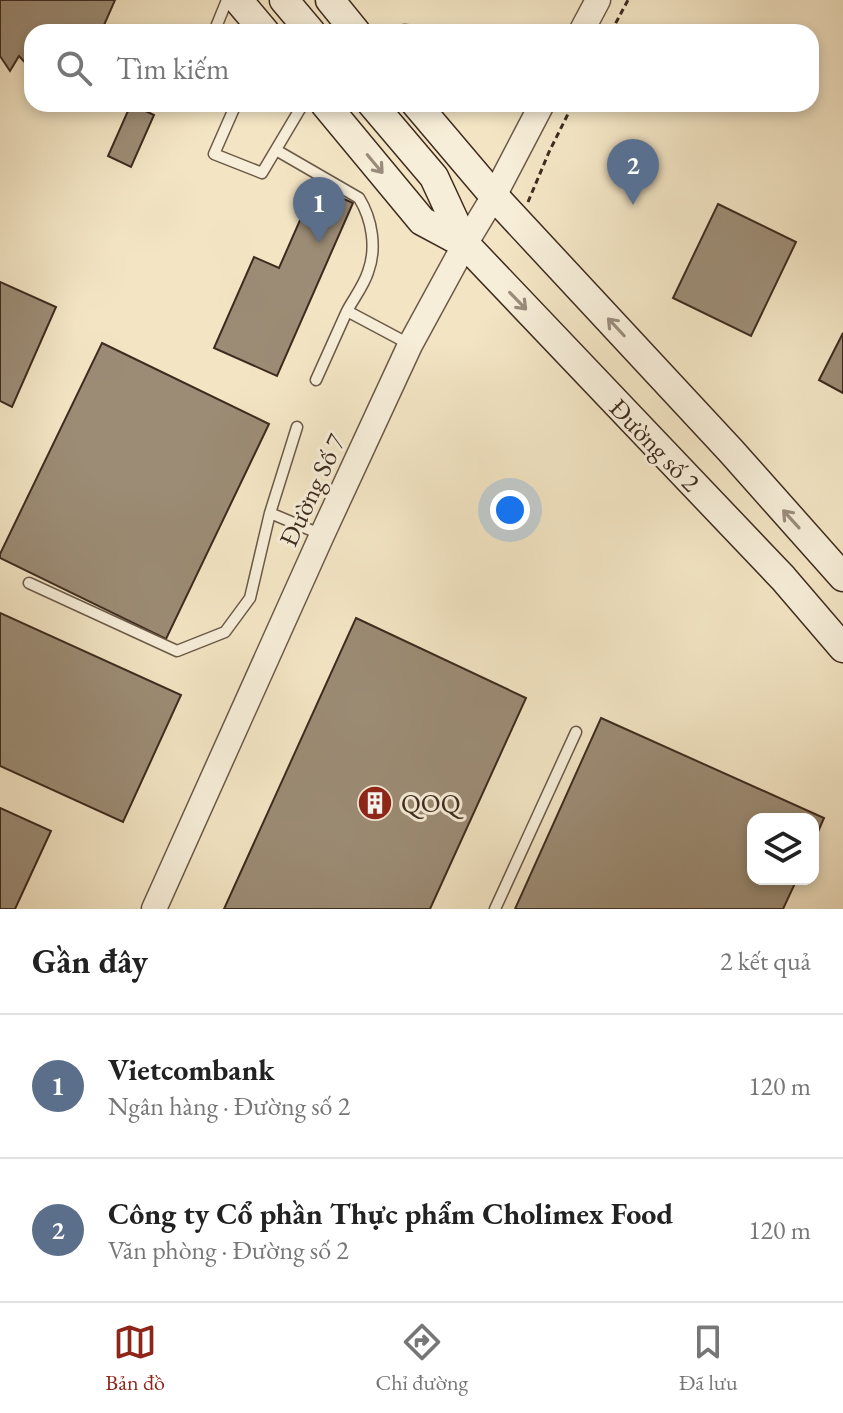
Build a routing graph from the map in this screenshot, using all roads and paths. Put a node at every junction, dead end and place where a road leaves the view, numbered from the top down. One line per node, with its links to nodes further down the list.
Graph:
1 (227, 0): 7 (lane)
2 (238, 0): 8 (main road)
3 (284, 0): 9 (main road)
4 (330, 0): 10 (main road)
5 (598, 0): 11 (street)
6 (628, 0): 12 (path)
7 (217, 24)
8 (258, 24)
9 (304, 24)
10 (350, 24)
11 (585, 24)
12 (615, 24)
13 (232, 112): 20 (lane)
14 (298, 112): 20 (lane)
15 (332, 112): 24 (main road, Đường số 2, one-way to 24)
16 (379, 112): 21 (main road, Đường số 2)
17 (423, 112): 22 (main road, Đường số 2)
18 (538, 112): 22 (street, Đường Số 7)
19 (569, 112): 23 (path)
20 (276, 150): 25 (lane)
21 (434, 177): 22 (main road); 24 (main road, Đường số 2)
22 (494, 196): 23 (main road, Đường số 2); 24 (street, Đường Số 7)
23 (519, 224): 31 (main road, Đường số 2, one-way to 23)
24 (465, 244): 26 (street, Đường Số 7); 33 (main road, Đường số 2, one-way to 33)
25 (347, 311): 26 (lane); 27 (lane)
26 (410, 345): 30 (street, Đường Số 7)
27 (316, 380)
28 (297, 427): 29 (lane)
29 (270, 513): 30 (lane); 32 (lane)
30 (322, 535): 35 (street, Đường Số 7)
31 (843, 577)
32 (29, 583)
33 (843, 648)
34 (576, 732): 36 (lane)
35 (154, 909)
36 (495, 909)

